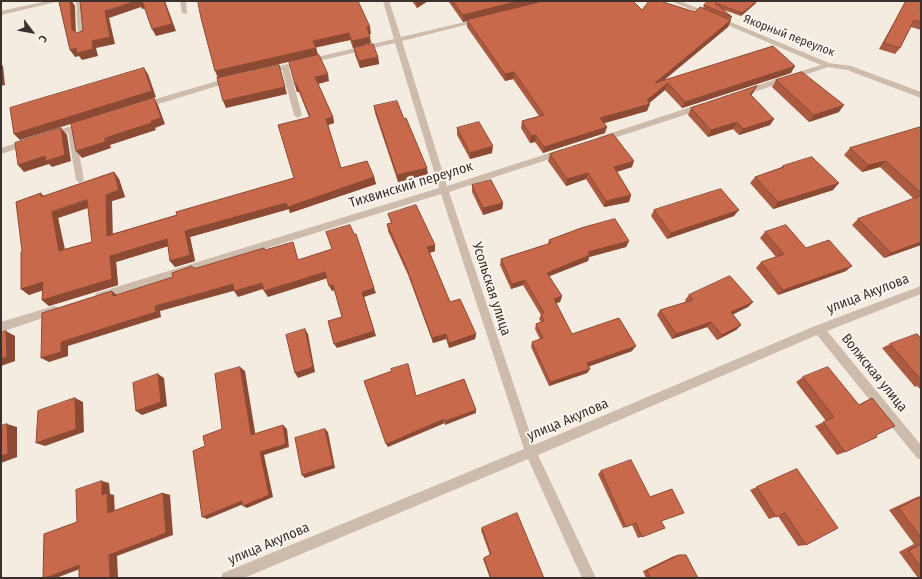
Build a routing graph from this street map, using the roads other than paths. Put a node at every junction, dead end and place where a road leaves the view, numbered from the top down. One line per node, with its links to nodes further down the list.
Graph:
1 (56, 1): 8 (street)
2 (79, 1): 11 (street)
3 (183, 1): 9 (street)
4 (386, 1): 12 (street, Усольская улица)
5 (674, 1): 13 (street, Якорный переулок)
6 (903, 1): 7 (street)
7 (921, 6)
8 (1, 13)
9 (185, 13)
10 (488, 19): 12 (street)
11 (82, 37)
12 (398, 41): 14 (street); 28 (street, Усольская улица)
13 (828, 65): 17 (street); 18 (street, Якорный переулок)
14 (285, 67): 15 (street); 21 (street)
15 (255, 74)
16 (240, 77): 20 (street)
17 (738, 94)
18 (921, 95)
19 (715, 102): 24 (street)
20 (138, 107)
21 (298, 114)
22 (93, 122): 23 (street)
23 (71, 129): 26 (street); 27 (street)
24 (595, 141)
25 (572, 148): 28 (street, Тихвинский переулок)
26 (1, 151)
27 (80, 180)
28 (444, 190): 30 (street, Тихвинский переулок); 34 (street, Усольская улица)
29 (921, 290): 33 (street, улица Акулова)
30 (93, 298)
31 (62, 308): 32 (street)
32 (1, 327)
33 (820, 329): 34 (street, улица Акулова); 35 (street, Волжская улица)
34 (531, 452): 36 (street, улица Акулова); 37 (street, Усольская улица)
35 (921, 454)
36 (228, 578)
37 (589, 578)

